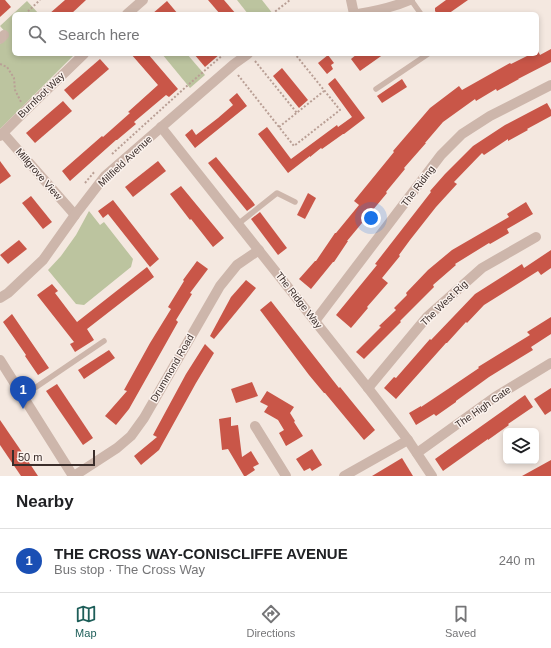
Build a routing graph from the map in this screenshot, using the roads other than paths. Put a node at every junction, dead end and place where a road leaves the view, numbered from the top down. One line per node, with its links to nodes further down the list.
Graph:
1 (143, 0): 4 (street)
2 (351, 0): 5 (street)
3 (411, 0): 6 (street); 7 (lane)
4 (129, 12)
5 (354, 12)
6 (374, 12)
7 (420, 12)
8 (82, 56): 14 (street, Burnfoot Way)
9 (425, 56): 12 (lane)
10 (251, 57): 13 (street, Millfield Avenue)
11 (551, 85): 21 (street, The Riding)
12 (376, 89)
13 (161, 127): 16 (street, Millfield Avenue); 17 (street, The Ridge Way)
14 (2, 135): 16 (street, Millgrove View)
15 (295, 202): 17 (lane)
16 (75, 215): 20 (street, Millfield Avenue)
17 (238, 224): 19 (street, The Ridge Way)
18 (536, 237): 25 (street, The West Rig)
19 (259, 250): 21 (street, The Ridge Way); 30 (street, Drummond Road)
20 (0, 298)
21 (315, 321): 25 (street, The Ridge Way)
22 (104, 341): 26 (lane)
23 (0, 360): 26 (street)
24 (551, 363): 29 (street, The High Gate)
25 (368, 388): 28 (street, The Ridge Way)
26 (23, 396): 30 (street)
27 (255, 426): 31 (street)
28 (408, 440): 29 (street, The Ridge Way); 32 (street)
29 (417, 454): 33 (street, The Ridge Way)
30 (74, 476)
31 (286, 476)
32 (344, 476)
33 (432, 476)

